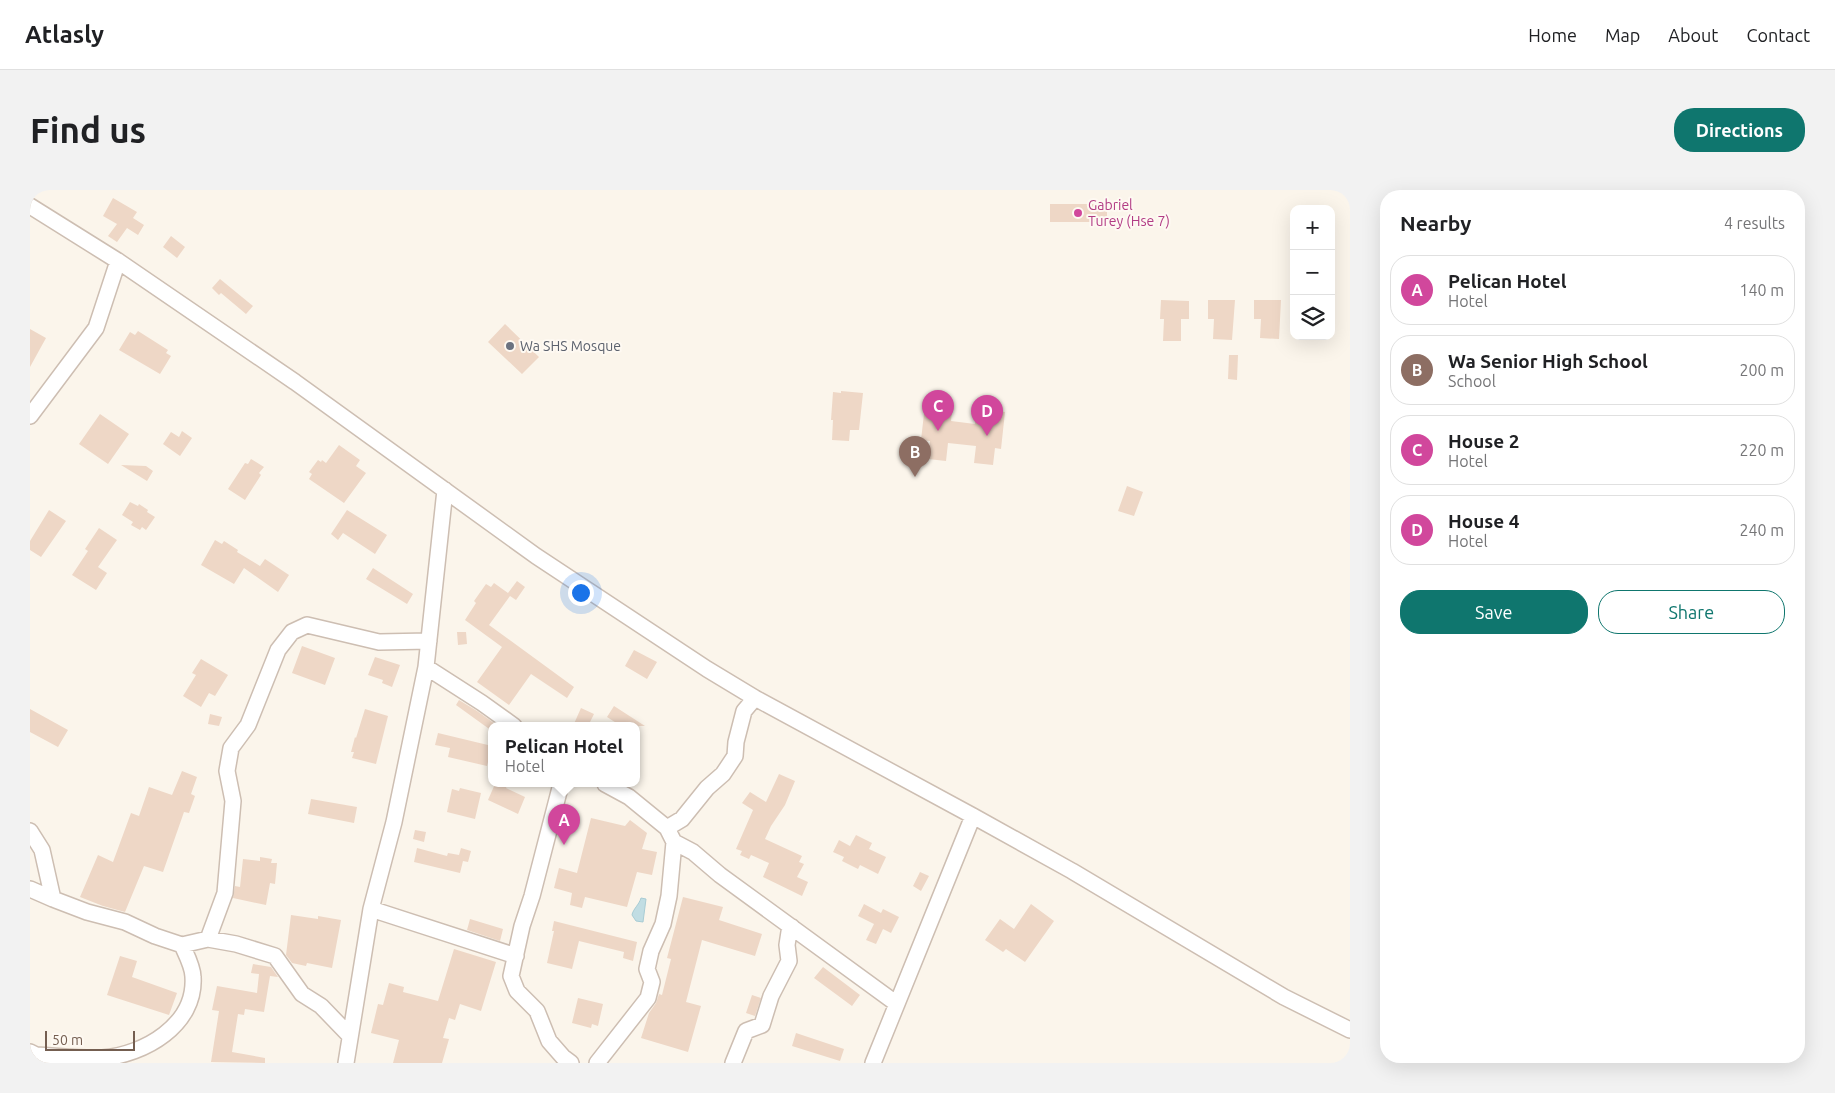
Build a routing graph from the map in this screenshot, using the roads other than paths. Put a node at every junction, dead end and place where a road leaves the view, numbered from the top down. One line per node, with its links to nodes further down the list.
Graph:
1 (30, 206): 2 (street)
2 (118, 262): 3 (street); 4 (street)
3 (30, 416)
4 (445, 490): 5 (street); 7 (street)
5 (429, 641): 6 (street); 19 (street)
6 (426, 667): 8 (street); 17 (street)
7 (755, 698): 11 (street); 12 (street)
8 (508, 722)
9 (560, 787): 21 (street)
10 (611, 787): 12 (street)
11 (973, 816): 22 (street); 23 (street)
12 (667, 828): 14 (street)
13 (30, 831): 16 (street)
14 (674, 842): 18 (street); 28 (street)
15 (30, 889): 16 (street)
16 (53, 899): 20 (street)
17 (371, 909): 21 (street); 24 (street)
18 (792, 927): 22 (street); 29 (street)
19 (208, 939): 20 (street); 24 (street)
20 (182, 945): 25 (street)
21 (516, 956): 27 (street)
22 (897, 1004): 30 (street)
23 (1350, 1030)
24 (350, 1036): 26 (street)
25 (30, 1052)
26 (346, 1063)
27 (571, 1063)
28 (597, 1063)
29 (732, 1063)
30 (873, 1063)

